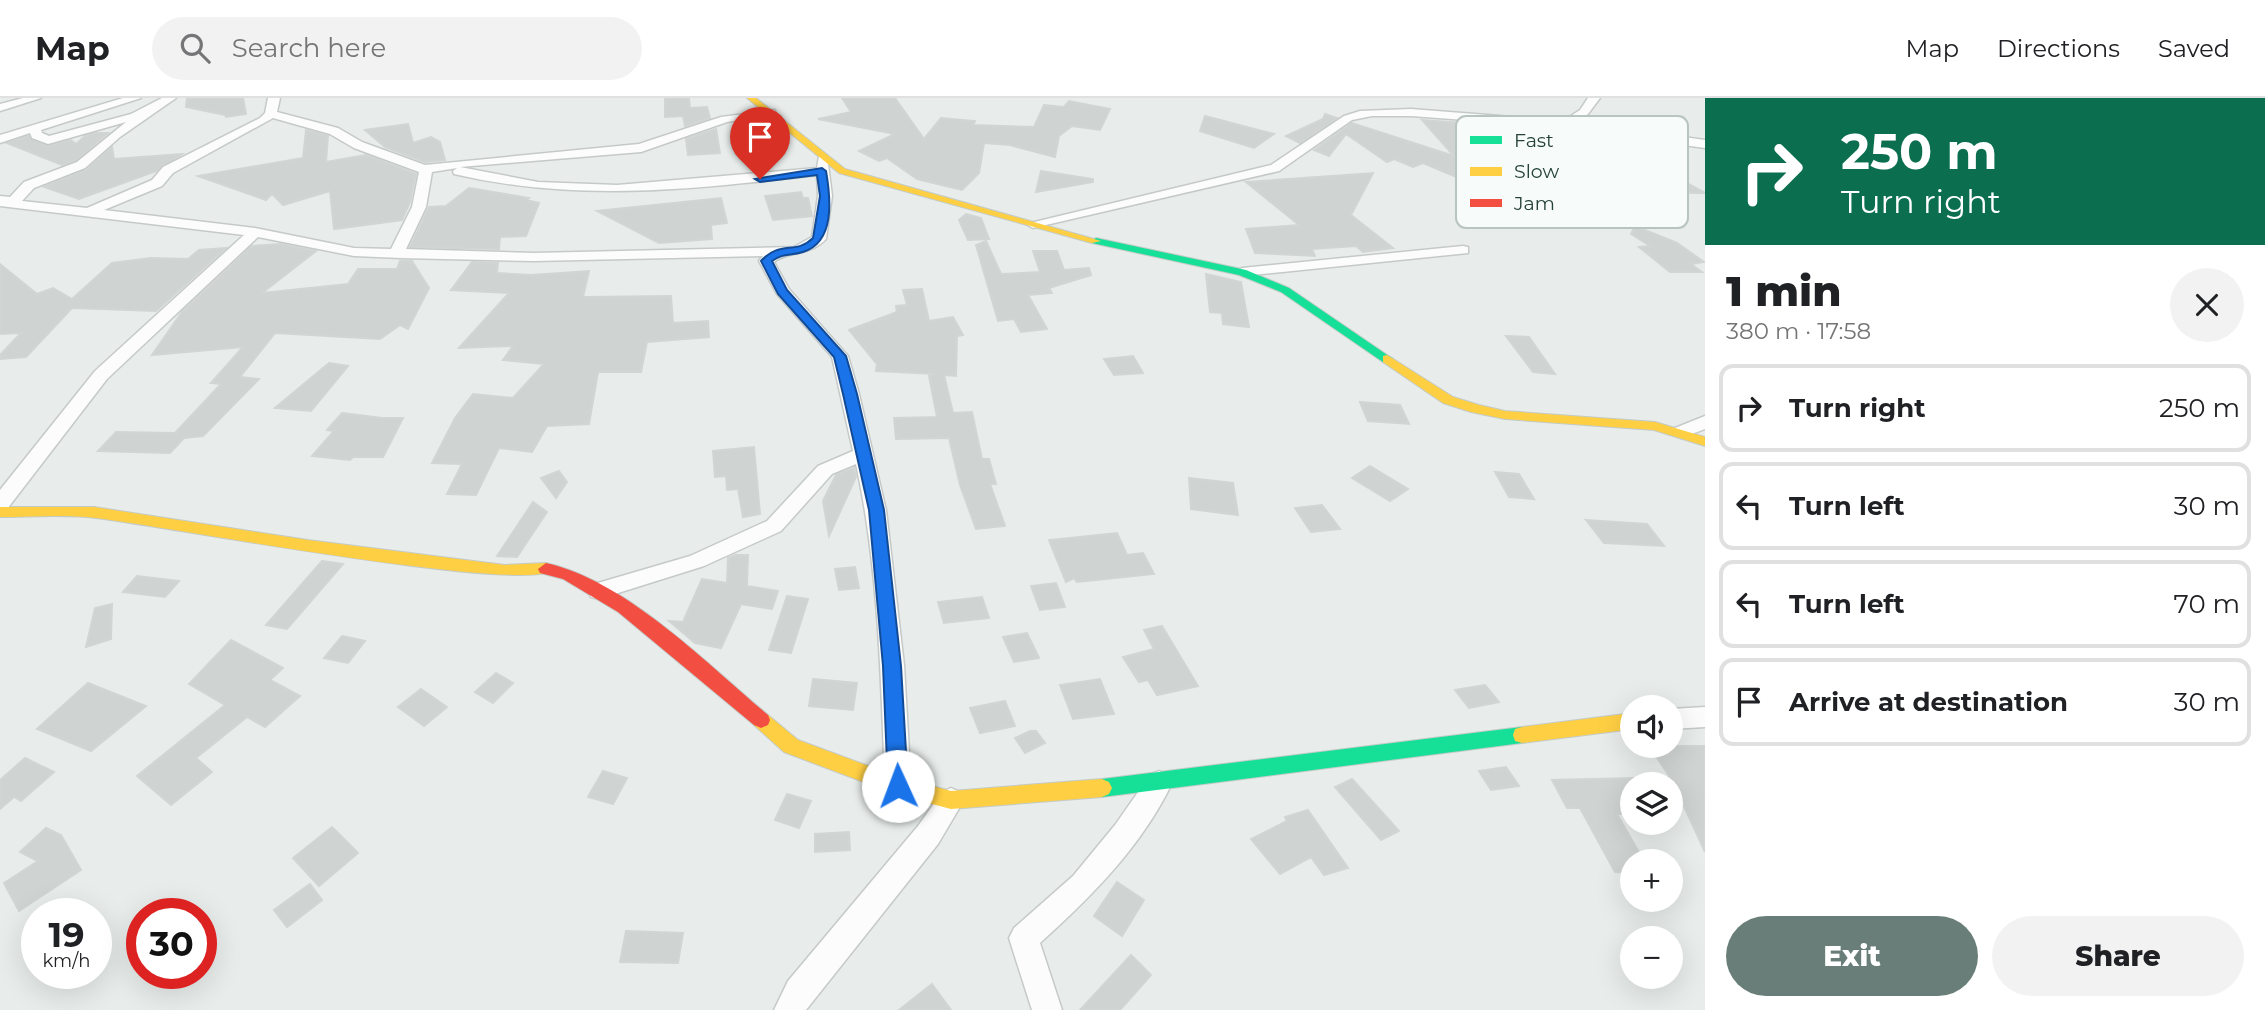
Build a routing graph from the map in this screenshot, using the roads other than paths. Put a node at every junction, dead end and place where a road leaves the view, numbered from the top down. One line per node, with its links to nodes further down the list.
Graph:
1 (35, 98): 8 (street)
2 (135, 98): 15 (street)
3 (170, 98): 9 (street)
4 (274, 98): 11 (street)
5 (751, 98): 10 (street)
6 (1393, 98): 12 (street)
7 (1594, 98): 13 (street)
8 (0, 108)
9 (150, 109): 15 (street); 21 (street)
10 (771, 112): 17 (street); 18 (street)
11 (271, 114): 18 (street); 19 (street)
12 (1382, 114): 14 (street); 24 (street)
13 (1578, 116)
14 (1456, 118)
15 (35, 128): 16 (street)
16 (0, 139)
17 (822, 165): 18 (street); 24 (street); 27 (street)
18 (429, 168): 28 (street)
19 (158, 183): 22 (street); 23 (street)
20 (0, 185): 21 (street)
21 (3, 199): 22 (street)
22 (87, 211): 23 (street)
23 (167, 221): 25 (street)
24 (1033, 224): 29 (street)
25 (255, 232): 28 (street); 34 (street)
26 (1463, 250): 29 (street)
27 (778, 251): 28 (street); 33 (street)
28 (401, 254)
29 (1242, 272): 31 (street)
30 (1705, 422): 31 (street)
31 (1681, 432): 32 (street)
32 (1705, 442)
33 (863, 454): 36 (street); 41 (street)
34 (0, 504)
35 (0, 512): 36 (street)
36 (599, 592): 41 (street)
37 (1705, 717): 38 (street)
38 (1683, 718)
39 (1620, 723): 40 (street)
40 (1159, 783): 42 (street); 44 (street)
41 (898, 786): 42 (street)
42 (951, 800): 43 (street)
43 (789, 1010)
44 (1047, 1010)

